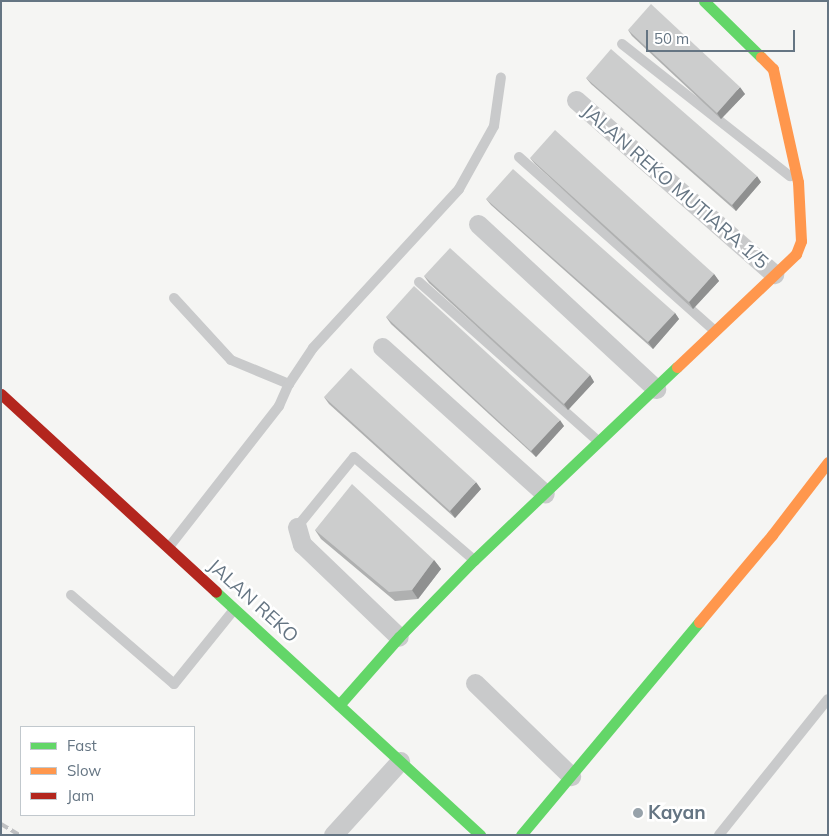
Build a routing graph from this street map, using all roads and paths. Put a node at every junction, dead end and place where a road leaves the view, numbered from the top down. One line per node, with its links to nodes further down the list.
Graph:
1 (704, 1): 6 (street)
2 (622, 44): 6 (lane)
3 (501, 77): 13 (lane)
4 (576, 100): 8 (street, JALAN REKO MUTIARA 1/5)
5 (519, 157): 11 (lane)
6 (798, 182): 8 (street)
7 (478, 224): 14 (street)
8 (774, 274): 11 (street)
9 (419, 282): 16 (lane)
10 (174, 298): 13 (lane)
11 (715, 331): 14 (street)
12 (382, 347): 18 (street)
13 (289, 384): 20 (lane)
14 (656, 388): 16 (street)
15 (1, 394): 20 (street, JALAN REKO)
16 (600, 442): 18 (street)
17 (828, 462): 29 (street)
18 (545, 494): 21 (street)
19 (298, 527): 21 (lane); 24 (street)
20 (168, 548): 23 (street, JALAN REKO)
21 (474, 560): 24 (street)
22 (71, 595): 23 (lane)
23 (236, 608): 27 (street, JALAN REKO)
24 (399, 637): 27 (street)
25 (475, 683): 29 (street)
26 (828, 699): 33 (lane)
27 (339, 705): 28 (street, JALAN REKO)
28 (400, 761): 30 (street); 31 (street, JALAN REKO)
29 (570, 776): 32 (street)
30 (334, 835)
31 (480, 835)
32 (521, 835)
33 (719, 835)

